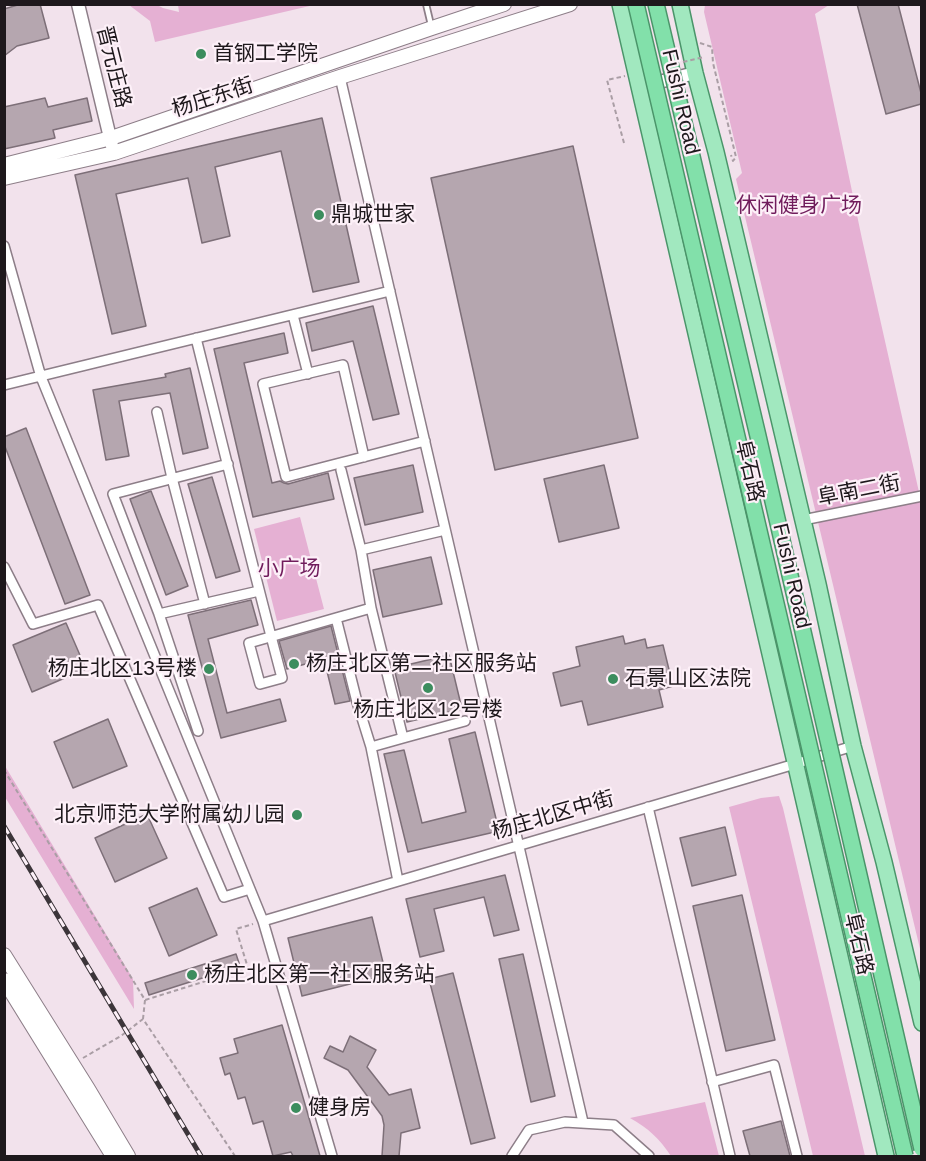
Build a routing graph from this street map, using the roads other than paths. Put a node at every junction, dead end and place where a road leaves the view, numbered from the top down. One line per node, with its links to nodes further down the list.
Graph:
1 (78, 4): 13 (street, 晋元庄路)
2 (426, 4): 9 (lane)
3 (504, 4): 9 (main road, 杨庄东街)
4 (570, 4): 11 (main road, 杨庄东街)
5 (620, 4): 12 (main road, 阜石路)
6 (636, 4): 66 (highway, Fushi Road, bridge)
7 (656, 4): 57 (highway, Fushi Road, bridge)
8 (680, 4): 10 (main road, 阜石路)
9 (432, 28): 13 (main road, 杨庄东街)
10 (696, 73): 12 (street); 31 (main road, 阜石路)
11 (340, 78): 14 (main road, 杨庄东街); 18 (street)
12 (639, 87): 46 (main road, 阜石路)
13 (111, 138): 14 (street, 晋元庄路); 15 (main road, 杨庄东街)
14 (114, 153): 16 (main road, 杨庄东街)
15 (4, 165)
16 (4, 178)
17 (4, 246): 22 (street)
18 (390, 291): 19 (street); 25 (street)
19 (293, 315): 20 (street); 21 (street)
20 (196, 338): 22 (street); 27 (street)
21 (308, 374): 26 (street); 26 (street)
22 (41, 377): 23 (street); 50 (street)
23 (4, 385)
24 (157, 412): 29 (street)
25 (425, 441): 26 (street); 32 (street)
26 (364, 457)
27 (228, 464): 29 (street); 35 (street)
28 (341, 470): 33 (street)
29 (172, 478): 36 (street); 38 (street)
30 (921, 496): 31 (street, 阜南二街)
31 (803, 520): 44 (main road, 阜石路)
32 (445, 530): 33 (street); 48 (street)
33 (361, 550): 37 (street)
34 (4, 567): 50 (street)
35 (259, 591): 36 (street); 40 (street)
36 (205, 604): 38 (street)
37 (371, 608): 39 (street); 43 (street)
38 (159, 614): 42 (street)
39 (336, 618): 40 (street); 45 (street)
40 (271, 636): 40 (street)
41 (465, 721): 43 (street)
42 (198, 730)
43 (403, 738): 45 (street)
44 (853, 746): 46 (street, 杨庄北区中街); 54 (main road, 阜石路)
45 (371, 747): 49 (street)
46 (795, 764): 47 (street, 杨庄北区中街); 65 (main road, 阜石路)
47 (648, 807): 48 (street, 杨庄北区中街); 55 (street)
48 (518, 845): 49 (street, 杨庄北区中街); 56 (street)
49 (398, 881): 51 (street, 杨庄北区中街)
50 (250, 889): 51 (street)
51 (263, 921): 60 (street)
52 (4, 956): 59 (main road)
53 (4, 980): 58 (main road)
54 (921, 1023)
55 (712, 1082): 63 (street); 64 (street)
56 (583, 1122): 61 (street); 62 (street)
57 (921, 1149)
58 (113, 1156)
59 (128, 1156)
60 (332, 1156)
61 (512, 1156)
62 (649, 1156)
63 (730, 1156)
64 (797, 1156)
65 (886, 1156)
66 (905, 1156)

